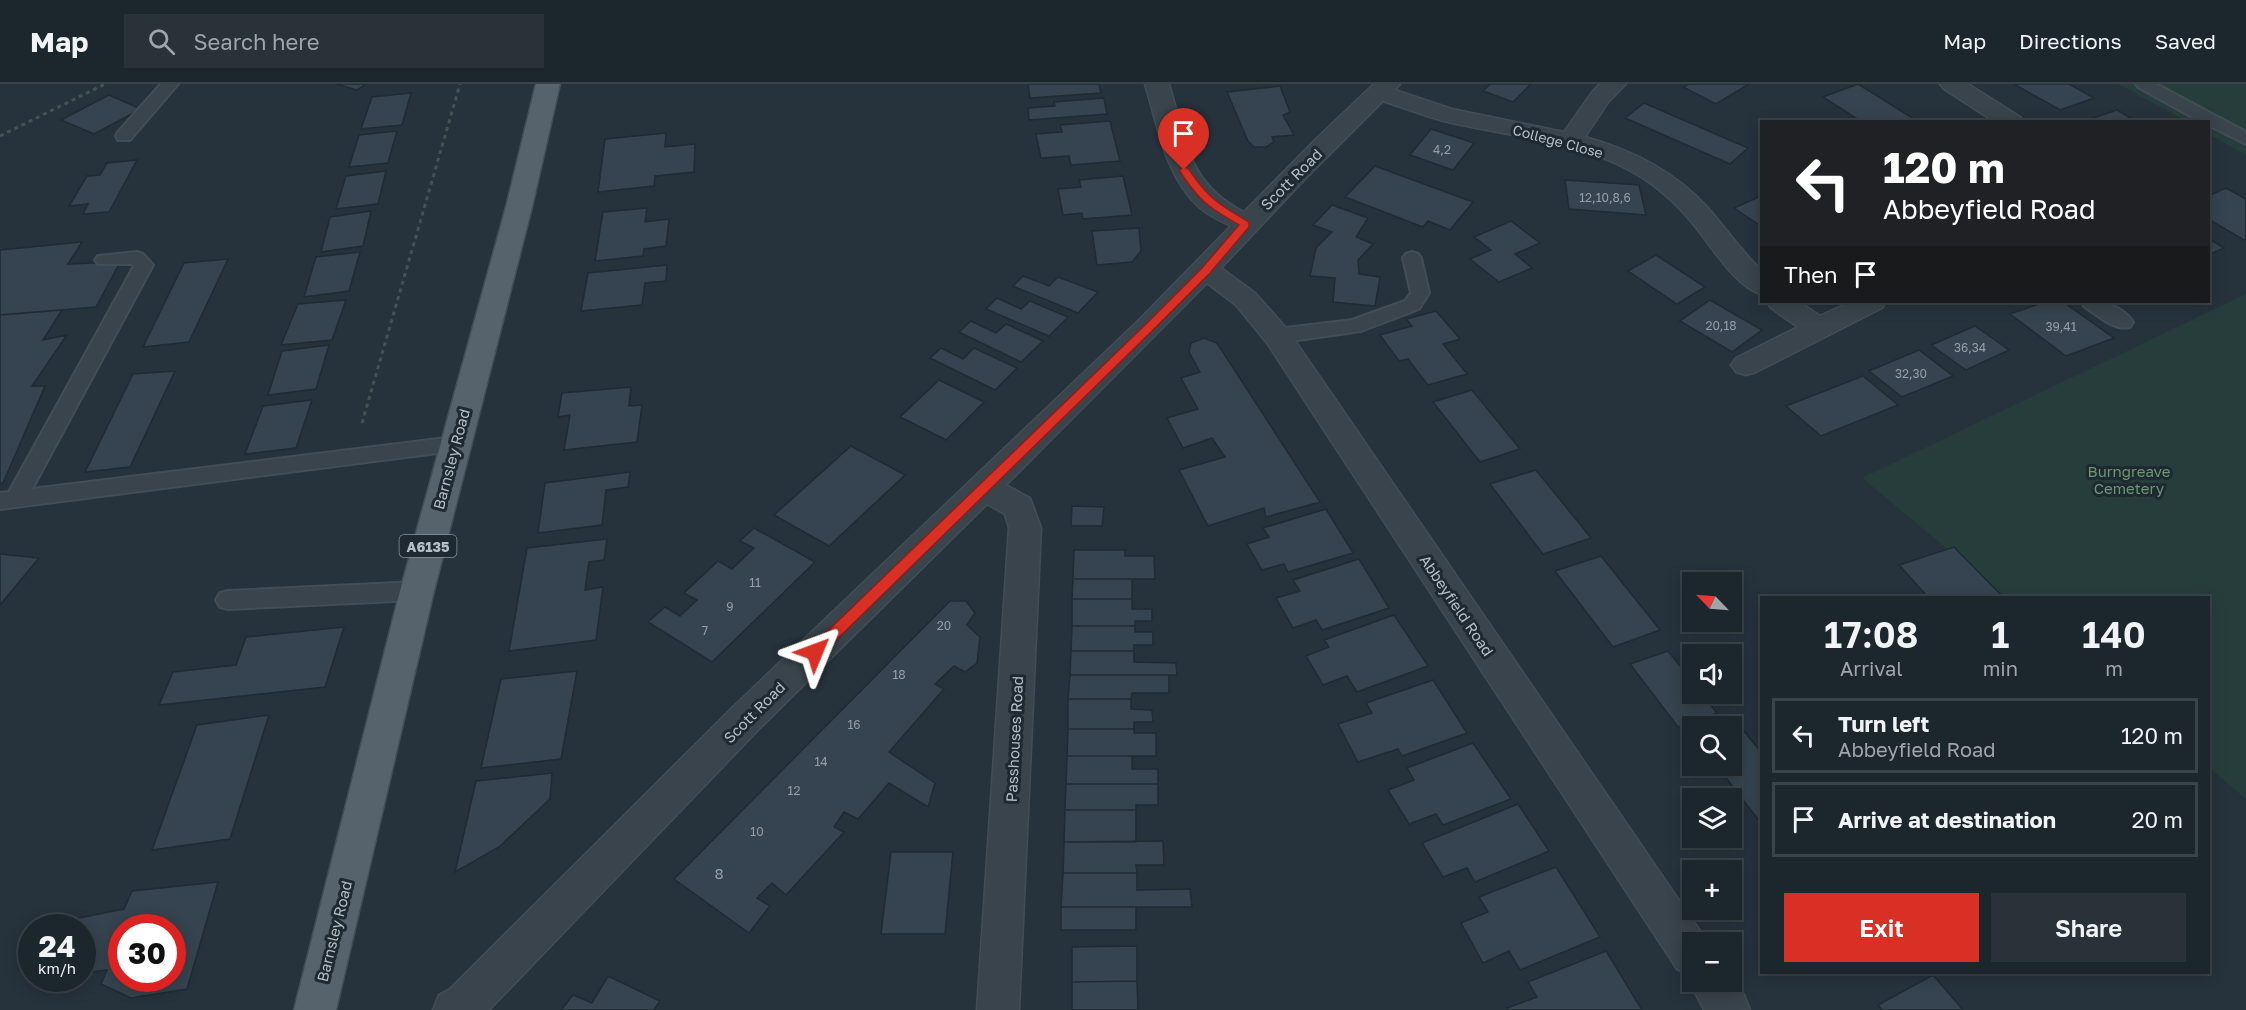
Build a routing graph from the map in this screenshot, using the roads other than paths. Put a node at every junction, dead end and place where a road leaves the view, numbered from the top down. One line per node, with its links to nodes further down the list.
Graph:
1 (170, 84): 9 (lane)
2 (549, 84): 24 (main road, Barnsley Road / A6135)
3 (1157, 84): 12 (street)
4 (1614, 84): 11 (street)
5 (1952, 84): 8 (street)
6 (2144, 84): 10 (lane)
7 (1383, 88): 11 (street, College Close); 12 (street, Scott Road)
8 (2009, 120)
9 (124, 136)
10 (2246, 139)
11 (1570, 141): 16 (street, College Close)
12 (1245, 224): 15 (street, Scott Road)
13 (1412, 258): 22 (lane)
14 (104, 260): 26 (lane)
15 (1206, 270): 22 (street, Abbeyfield Road); 25 (street, Scott Road)
16 (1760, 284)
17 (1782, 303): 21 (street)
18 (1870, 303): 21 (street)
19 (2093, 303): 20 (lane)
20 (2123, 322)
21 (1819, 329): 23 (street)
22 (1277, 336): 29 (street, Abbeyfield Road)
23 (1746, 365)
24 (454, 445): 26 (lane); 27 (main road, Barnsley Road / A6135)
25 (986, 488): 32 (street, Scott Road); 33 (street, Passhouses Road)
26 (8, 500)
27 (417, 591): 28 (lane); 31 (main road, Barnsley Road / A6135)
28 (228, 600)
29 (1682, 939)
30 (1717, 992): 34 (street)
31 (315, 1010)
32 (454, 1010)
33 (998, 1010)
34 (1729, 1010)

